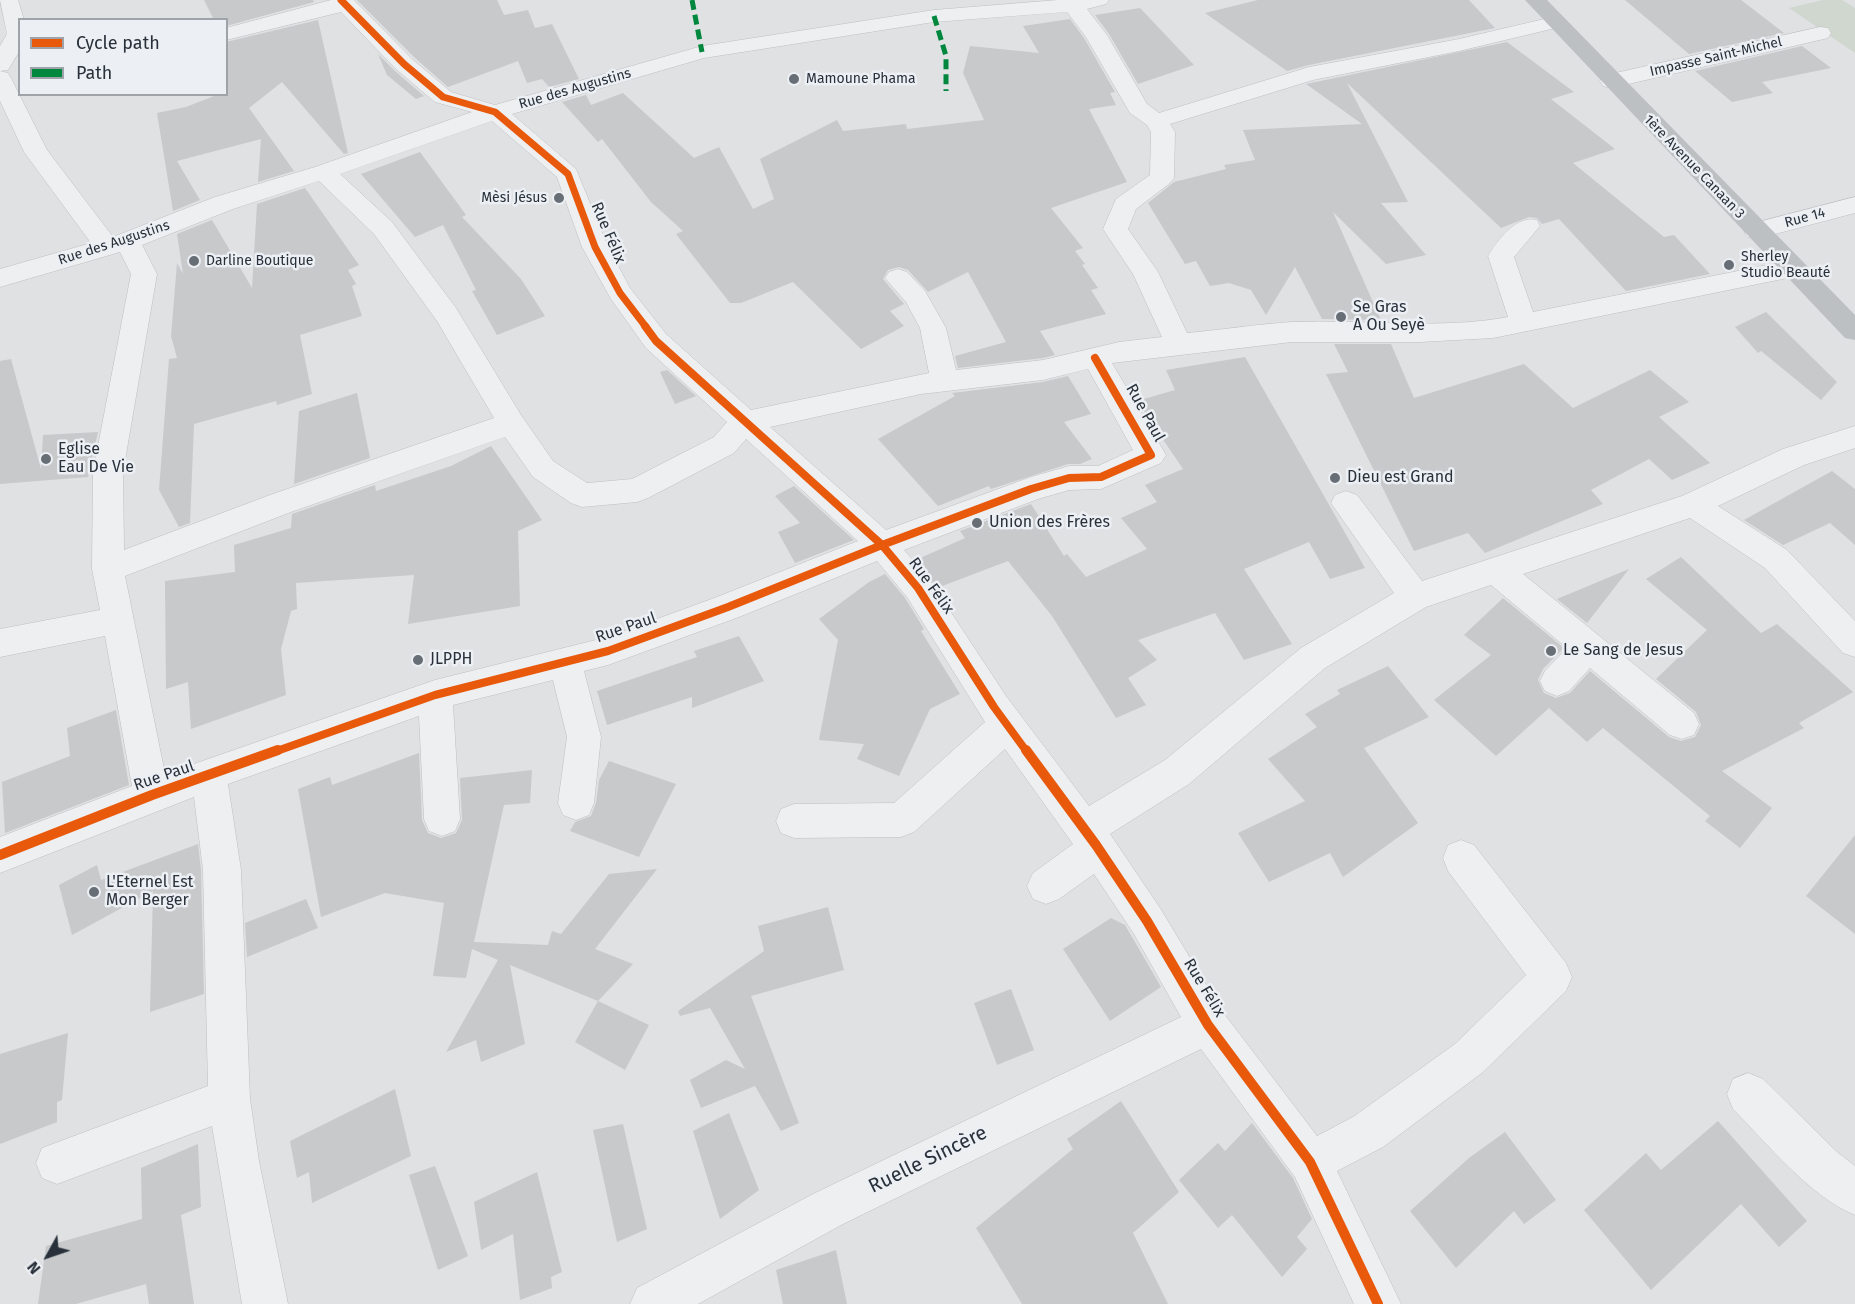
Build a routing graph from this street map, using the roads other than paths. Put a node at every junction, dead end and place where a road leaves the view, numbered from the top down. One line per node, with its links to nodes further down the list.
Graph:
1 (8, 0): 9 (street)
2 (1099, 0): 5 (street, Rue des Augustins)
3 (1535, 0): 6 (main road, 1ère Avenue Canaan 3)
4 (343, 2): 7 (street); 12 (street, Rue Félix)
5 (1073, 5): 12 (street, Rue des Augustins); 13 (street)
6 (1557, 22): 11 (main road, 1ère Avenue Canaan 3); 13 (street)
7 (228, 33)
8 (1820, 33): 11 (street, Impasse Saint-Michel)
9 (0, 65)
10 (0, 78): 18 (street)
11 (1611, 81): 17 (main road, 1ère Avenue Canaan 3)
12 (495, 112): 14 (street, Rue des Augustins); 27 (street, Rue Félix)
13 (1156, 121): 24 (street)
14 (324, 172): 18 (street, Rue des Augustins); 28 (street)
15 (1855, 205): 17 (street, Rue 14)
16 (1528, 226): 22 (street)
17 (1756, 231): 19 (main road, 1ère Avenue Canaan 3)
18 (117, 244): 20 (street, Rue des Augustins); 33 (street)
19 (1793, 269): 22 (street); 23 (main road, 1ère Avenue Canaan 3)
20 (0, 278)
21 (898, 278): 26 (street)
22 (1523, 323): 24 (street)
23 (1855, 331)
24 (1179, 344): 25 (street)
25 (1095, 358): 26 (street); 32 (street, Rue Paul)
26 (945, 381): 27 (street)
27 (743, 422): 28 (street); 32 (street, Rue Félix)
28 (511, 423): 33 (street)
29 (1855, 437): 31 (street)
30 (1346, 504): 35 (street)
31 (1693, 505): 34 (street); 38 (street)
32 (882, 545): 40 (street, Rue Paul); 43 (street, Rue Félix)
33 (108, 569): 36 (street)
34 (1496, 570): 35 (street); 39 (street)
35 (1415, 597): 50 (street)
36 (118, 620): 37 (street); 46 (street)
37 (0, 643)
38 (1855, 643)
39 (1589, 647): 41 (street); 44 (street)
40 (565, 662): 42 (street, Rue Paul); 47 (street)
41 (1557, 681)
42 (435, 695): 45 (street, Rue Paul); 48 (street)
43 (994, 707): 49 (street); 50 (street, Rue Félix)
44 (1682, 724)
45 (209, 776): 46 (street, Rue Paul); 56 (street)
46 (152, 795): 51 (street, Rue Paul)
47 (576, 803)
48 (442, 819)
49 (794, 820)
50 (1090, 837): 53 (street); 54 (street, Rue Félix)
51 (0, 855)
52 (1461, 858): 57 (street)
53 (1046, 886)
54 (1208, 1025): 57 (street, Rue Félix); 61 (street, Ruelle Sincère)
55 (1748, 1094): 59 (street)
56 (229, 1099): 58 (street); 60 (street)
57 (1310, 1162): 62 (street, Rue Félix)
58 (57, 1163)
59 (1855, 1193)
60 (265, 1304)
61 (653, 1304)
62 (1378, 1304)

